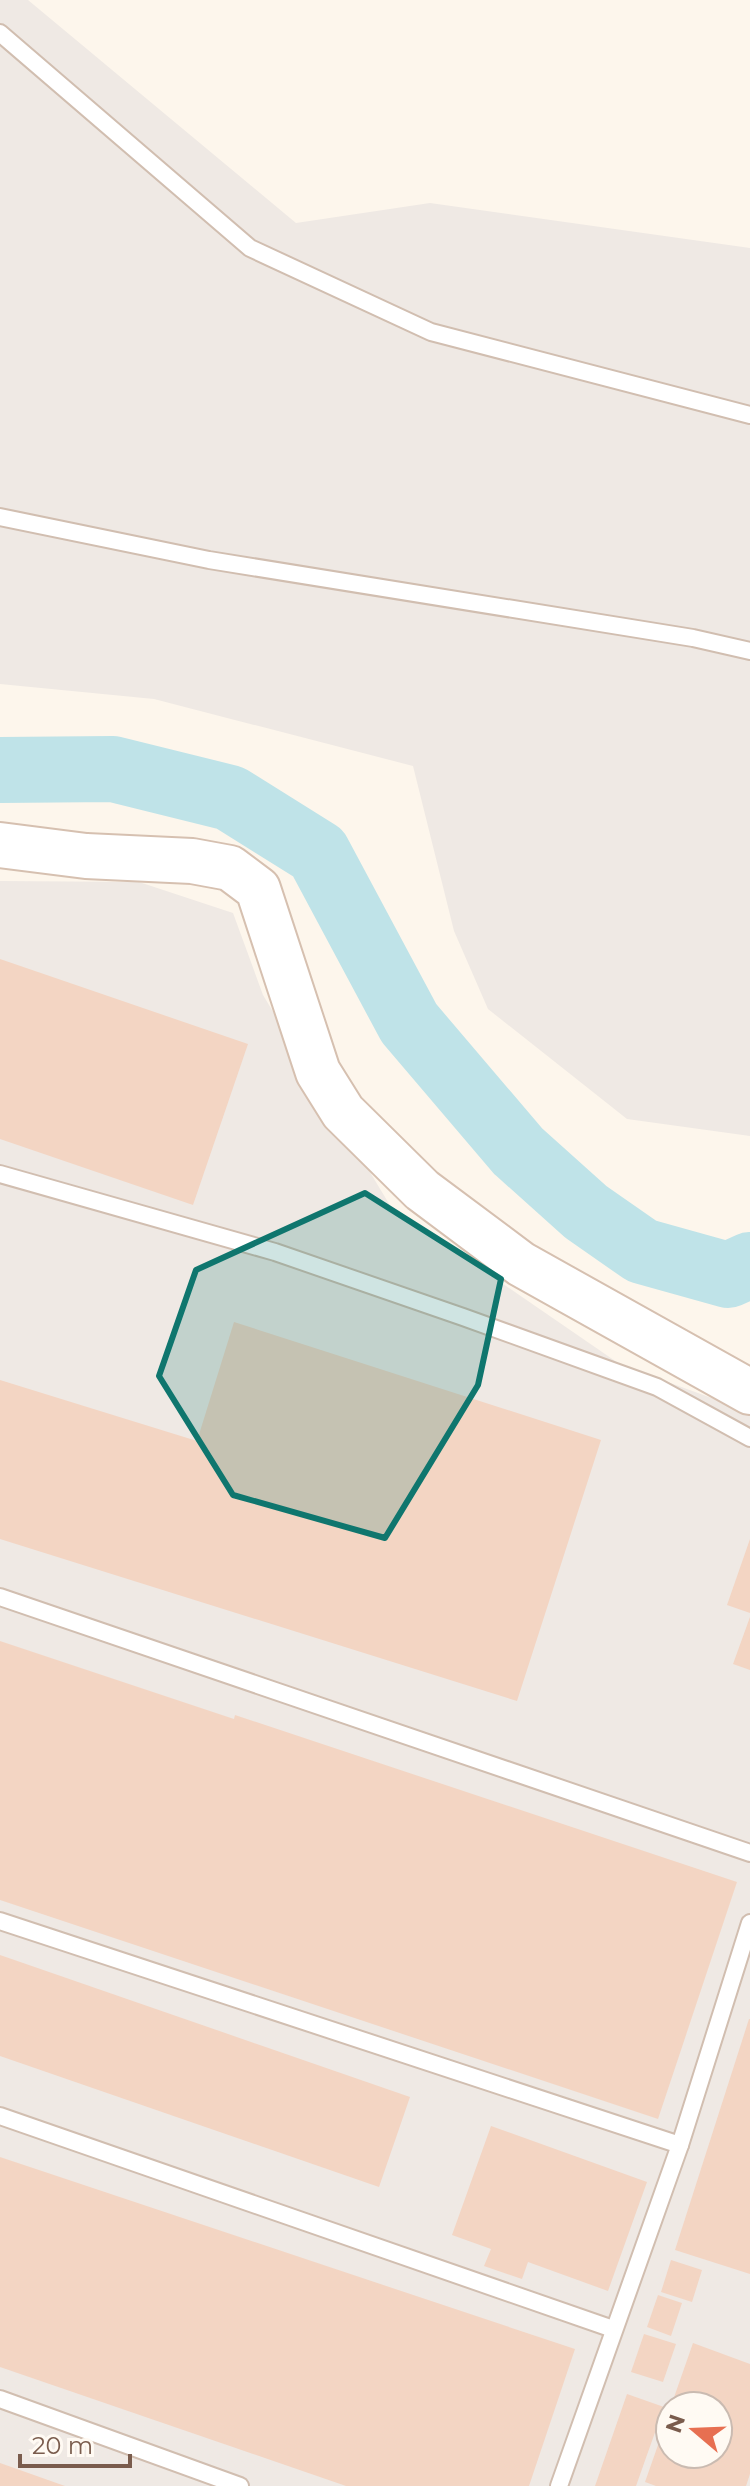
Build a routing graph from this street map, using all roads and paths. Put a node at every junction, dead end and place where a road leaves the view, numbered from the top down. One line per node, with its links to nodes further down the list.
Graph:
1 (0, 33): 2 (lane)
2 (750, 415)
3 (0, 517): 4 (lane)
4 (750, 651)
5 (0, 845): 7 (street)
6 (0, 1174): 8 (lane)
7 (750, 1392)
8 (750, 1438)
9 (0, 1597): 10 (lane)
10 (750, 1853)
11 (0, 1921): 14 (lane)
12 (750, 1923): 14 (lane)
13 (0, 2116): 15 (lane)
14 (680, 2145): 15 (lane)
15 (613, 2329): 18 (lane)
16 (0, 2399): 17 (lane)
17 (240, 2486)
18 (559, 2486)

